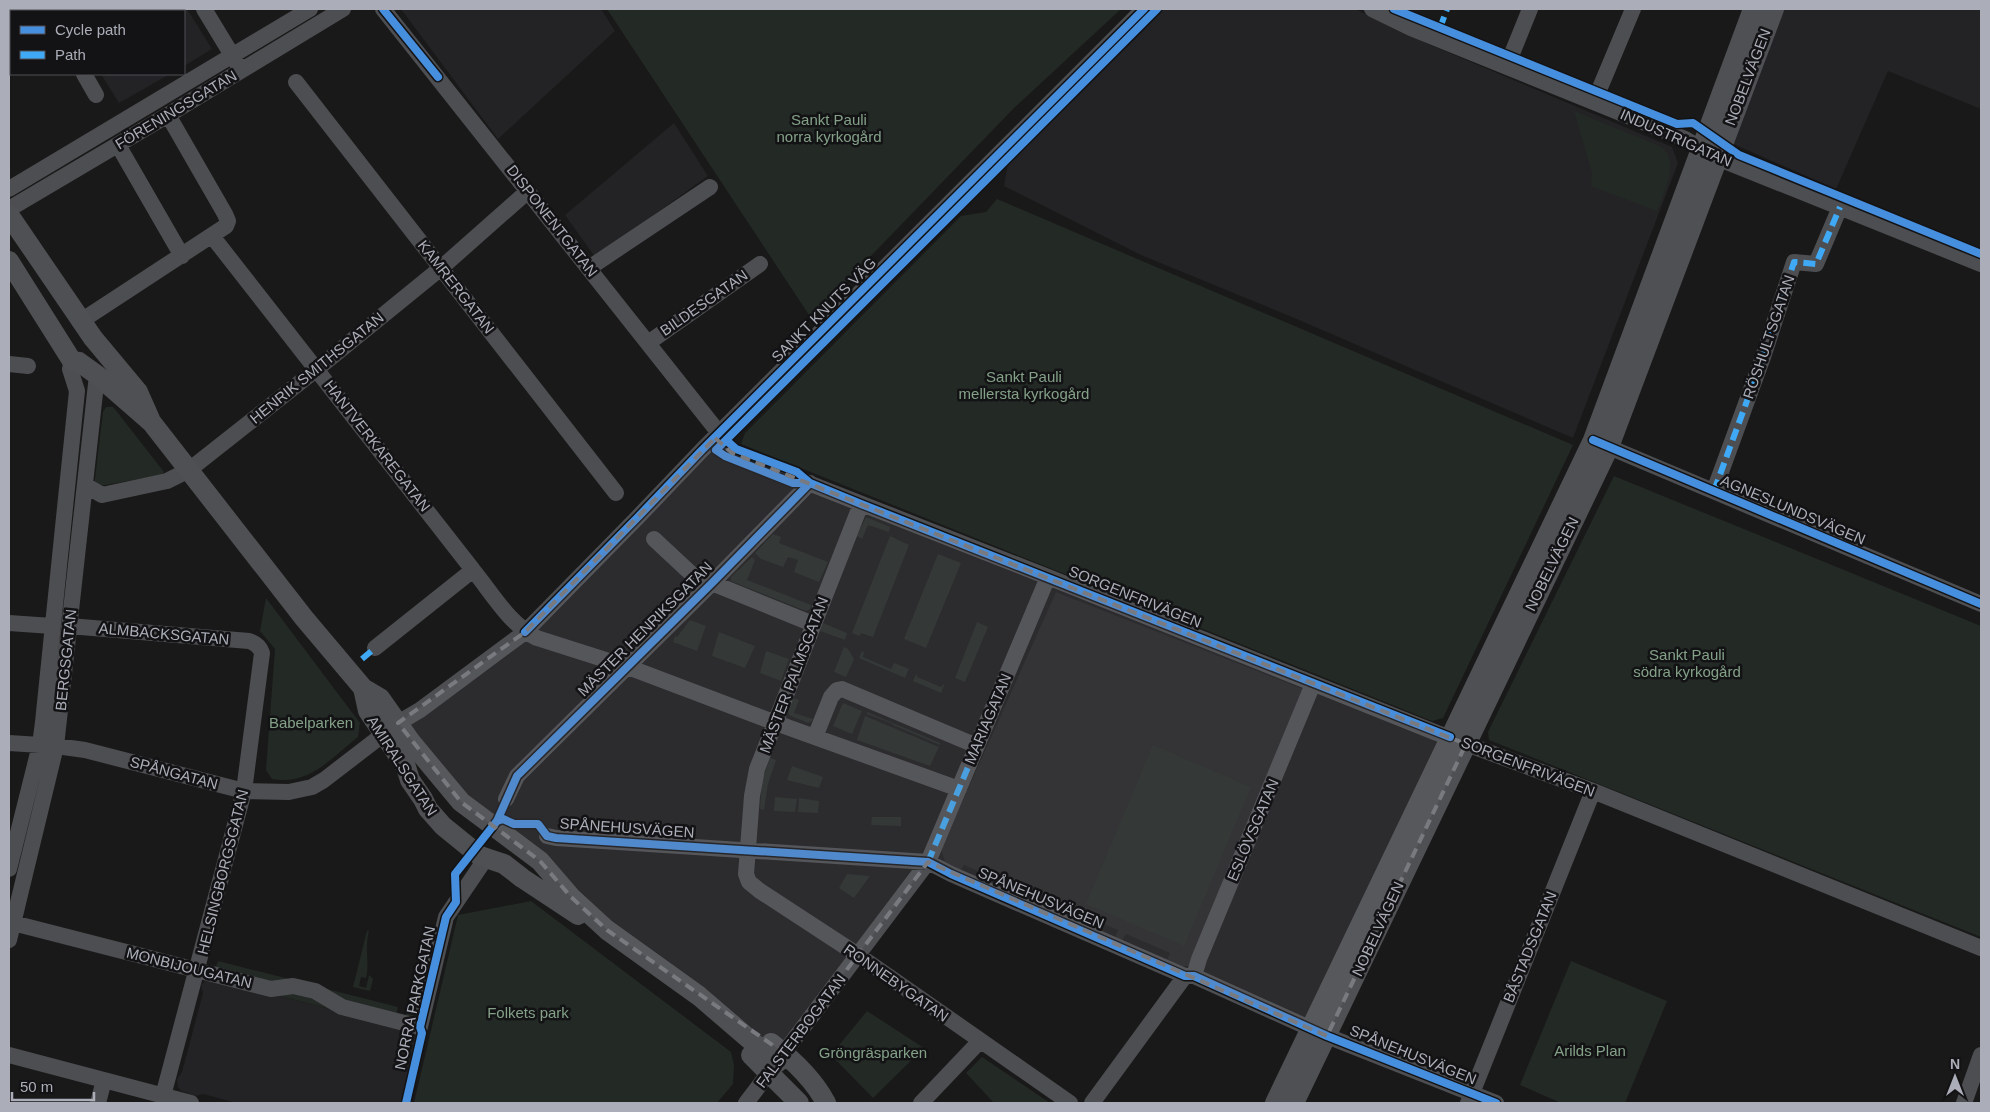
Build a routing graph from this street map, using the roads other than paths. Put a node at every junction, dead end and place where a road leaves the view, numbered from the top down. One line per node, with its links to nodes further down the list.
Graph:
1 (204, 9): 11 (street)
2 (310, 9): 11 (street, FÖRENINGSGATAN)
3 (343, 9): 13 (street, FÖRENINGSGATAN)
4 (383, 9): 23 (street, DISPONENTGATAN)
5 (1144, 9): 43 (street, SANKT KNUTS VÄG)
6 (1372, 9): 12 (street, INDUSTRIGATAN)
7 (1530, 9): 12 (street)
8 (1633, 9): 17 (street)
9 (1753, 9): 20 (main road, NOBELVÄGEN)
10 (1774, 9): 20 (main road, NOBELVÄGEN)
11 (233, 55): 13 (street); 22 (street, FÖRENINGSGATAN)
12 (1507, 66): 17 (street, INDUSTRIGATAN)
13 (242, 71): 18 (street, FÖRENINGSGATAN)
14 (85, 75): 16 (street)
15 (296, 82): 32 (street, KAMRERGATAN)
16 (96, 95)
17 (1594, 102): 20 (street, INDUSTRIGATAN)
18 (168, 115): 19 (street, FÖRENINGSGATAN); 27 (street)
19 (118, 145): 25 (street, FÖRENINGSGATAN); 28 (street)
20 (1709, 153): 24 (street, INDUSTRIGATAN); 44 (main road, NOBELVÄGEN)
21 (710, 186): 33 (street)
22 (9, 190)
23 (528, 192): 32 (street, HENRIK SMITHSGATAN); 33 (street, DISPONENTGATAN)
24 (1840, 207): 31 (street, INDUSTRIGATAN); 48 (street, RÖSHULTSGATAN)
25 (9, 209)
26 (9, 215): 34 (main road, AMIRALSGATAN)
27 (212, 236): 28 (street); 40 (street, HANTVERKAREGATAN)
28 (182, 256): 34 (street)
29 (9, 261): 37 (main road, AMIRALSGATAN)
30 (760, 264): 36 (street, BILDESGATAN)
31 (1981, 264)
32 (441, 268): 40 (street, HENRIK SMITHSGATAN); 49 (street, KAMRERGATAN)
33 (590, 268): 36 (street, DISPONENTGATAN)
34 (81, 321): 35 (main road, AMIRALSGATAN)
35 (93, 338): 41 (main road, AMIRALSGATAN); 42 (main road, AMIRALSGATAN)
36 (648, 343): 43 (street, DISPONENTGATAN)
37 (72, 361): 41 (main road, AMIRALSGATAN); 58 (street, BERGSGATAN)
38 (9, 364): 39 (street)
39 (28, 366)
40 (317, 369): 45 (street, HENRIK SMITHSGATAN); 52 (street, HANTVERKAREGATAN)
41 (97, 376): 42 (main road, AMIRALSGATAN); 47 (street, BERGSGATAN)
42 (152, 423): 45 (main road, AMIRALSGATAN)
43 (717, 436): 46 (street, SORGENFRIVÄGEN); 60 (street, SANKT KNUTS VÄG)
44 (1601, 444): 48 (street, AGNESLUNDSVÄGEN); 68 (main road, NOBELVÄGEN)
45 (189, 470): 47 (street, HENRIK SMITHSGATAN); 66 (main road, AMIRALSGATAN)
46 (810, 483): 50 (street, SORGENFRIVÄGEN); 54 (street, MÄSTER HENRIKSGATAN)
47 (85, 485): 59 (street, BERGSGATAN)
48 (1714, 491): 55 (street, AGNESLUNDSVÄGEN)
49 (616, 494)
50 (861, 504): 53 (street, SORGENFRIVÄGEN); 57 (street, MÄSTER PALMSGATAN)
51 (654, 539): 54 (street)
52 (473, 570): 60 (street, HANTVERKAREGATAN); 62 (street)
53 (1048, 576): 64 (street, SORGENFRIVÄGEN); 71 (street, MARIAGATAN)
54 (712, 583): 57 (street); 63 (street, MÄSTER HENRIKSGATAN)
55 (1981, 604)
56 (9, 623): 58 (street)
57 (813, 624): 65 (street, MÄSTER PALMSGATAN)
58 (52, 626): 70 (street, BERGSGATAN)
59 (69, 626): 61 (street, ALMBACKSGATAN); 70 (street, BERGSGATAN)
60 (525, 632): 63 (street); 66 (street, SANKT KNUTS VÄG)
61 (257, 646): 73 (street, HELSINGBORGSGATAN)
62 (375, 648)
63 (628, 667): 65 (street); 75 (street, MÄSTER HENRIKSGATAN)
64 (1313, 684): 68 (street, SORGENFRIVÄGEN); 87 (street, ESLÖVSGATAN)
65 (776, 723): 67 (street); 77 (street, MÄSTER PALMSGATAN)
66 (391, 729): 73 (street, SPÅNGATAN); 78 (main road, AMIRALSGATAN); 82 (main road, AMIRALSGATAN)
67 (815, 737): 71 (street); 72 (street)
68 (1458, 740): 74 (street, SORGENFRIVÄGEN); 89 (main road, NOBELVÄGEN)
69 (9, 743): 70 (street, SPÅNGATAN)
70 (48, 745): 73 (street, SPÅNGATAN); 80 (street, BERGSGATAN); 81 (street, BERGSGATAN)
71 (978, 746): 72 (street, MARIAGATAN)
72 (959, 789): 79 (street, MARIAGATAN)
73 (244, 791): 86 (street, HELSINGBORGSGATAN)
74 (1593, 791): 84 (street, SORGENFRIVÄGEN); 96 (street, BÅSTADSGATAN)
75 (506, 799)
76 (547, 836): 77 (street, SPÅNEHUSVÄGEN)
77 (748, 850): 79 (street, SPÅNEHUSVÄGEN); 85 (street, RONNEBYGATAN)
78 (486, 858): 82 (main road, AMIRALSGATAN); 88 (street, NORRA PARKGATAN)
79 (928, 862): 85 (street, FALSTERBOGATAN); 87 (street, SPÅNEHUSVÄGEN)
80 (9, 869)
81 (13, 923): 83 (street, BERGSGATAN); 86 (street, MONBIJOUGATAN)
82 (607, 930): 93 (main road, AMIRALSGATAN)
83 (9, 940)
84 (1981, 948)
85 (858, 955): 90 (street, RONNEBYGATAN); 93 (street, FALSTERBOGATAN)
86 (198, 970): 88 (street, MONBIJOUGATAN); 95 (street, HELSINGBORGSGATAN)
87 (1189, 976): 89 (street, SPÅNEHUSVÄGEN); 104 (street, ESLÖVSGATAN)
88 (420, 1027)
89 (1319, 1032): 96 (street, SPÅNEHUSVÄGEN); 105 (main road, NOBELVÄGEN); 106 (main road, NOBELVÄGEN)
90 (980, 1041): 102 (street); 103 (street, RONNEBYGATAN)
91 (9, 1055): 94 (street)
92 (1981, 1055): 108 (street)
93 (777, 1063): 99 (street, FALSTERBOGATAN); 100 (main road, AMIRALSGATAN); 101 (main road, AMIRALSGATAN)
94 (104, 1080): 95 (street); 97 (street)
95 (163, 1096): 98 (street)
96 (1470, 1099): 107 (street, SPÅNEHUSVÄGEN)
97 (98, 1103)
98 (191, 1103)
99 (746, 1103)
100 (799, 1103)
101 (826, 1103)
102 (921, 1103)
103 (1070, 1103)
104 (1092, 1103)
105 (1275, 1103)
106 (1294, 1103)
107 (1496, 1103)
108 (1964, 1103)

